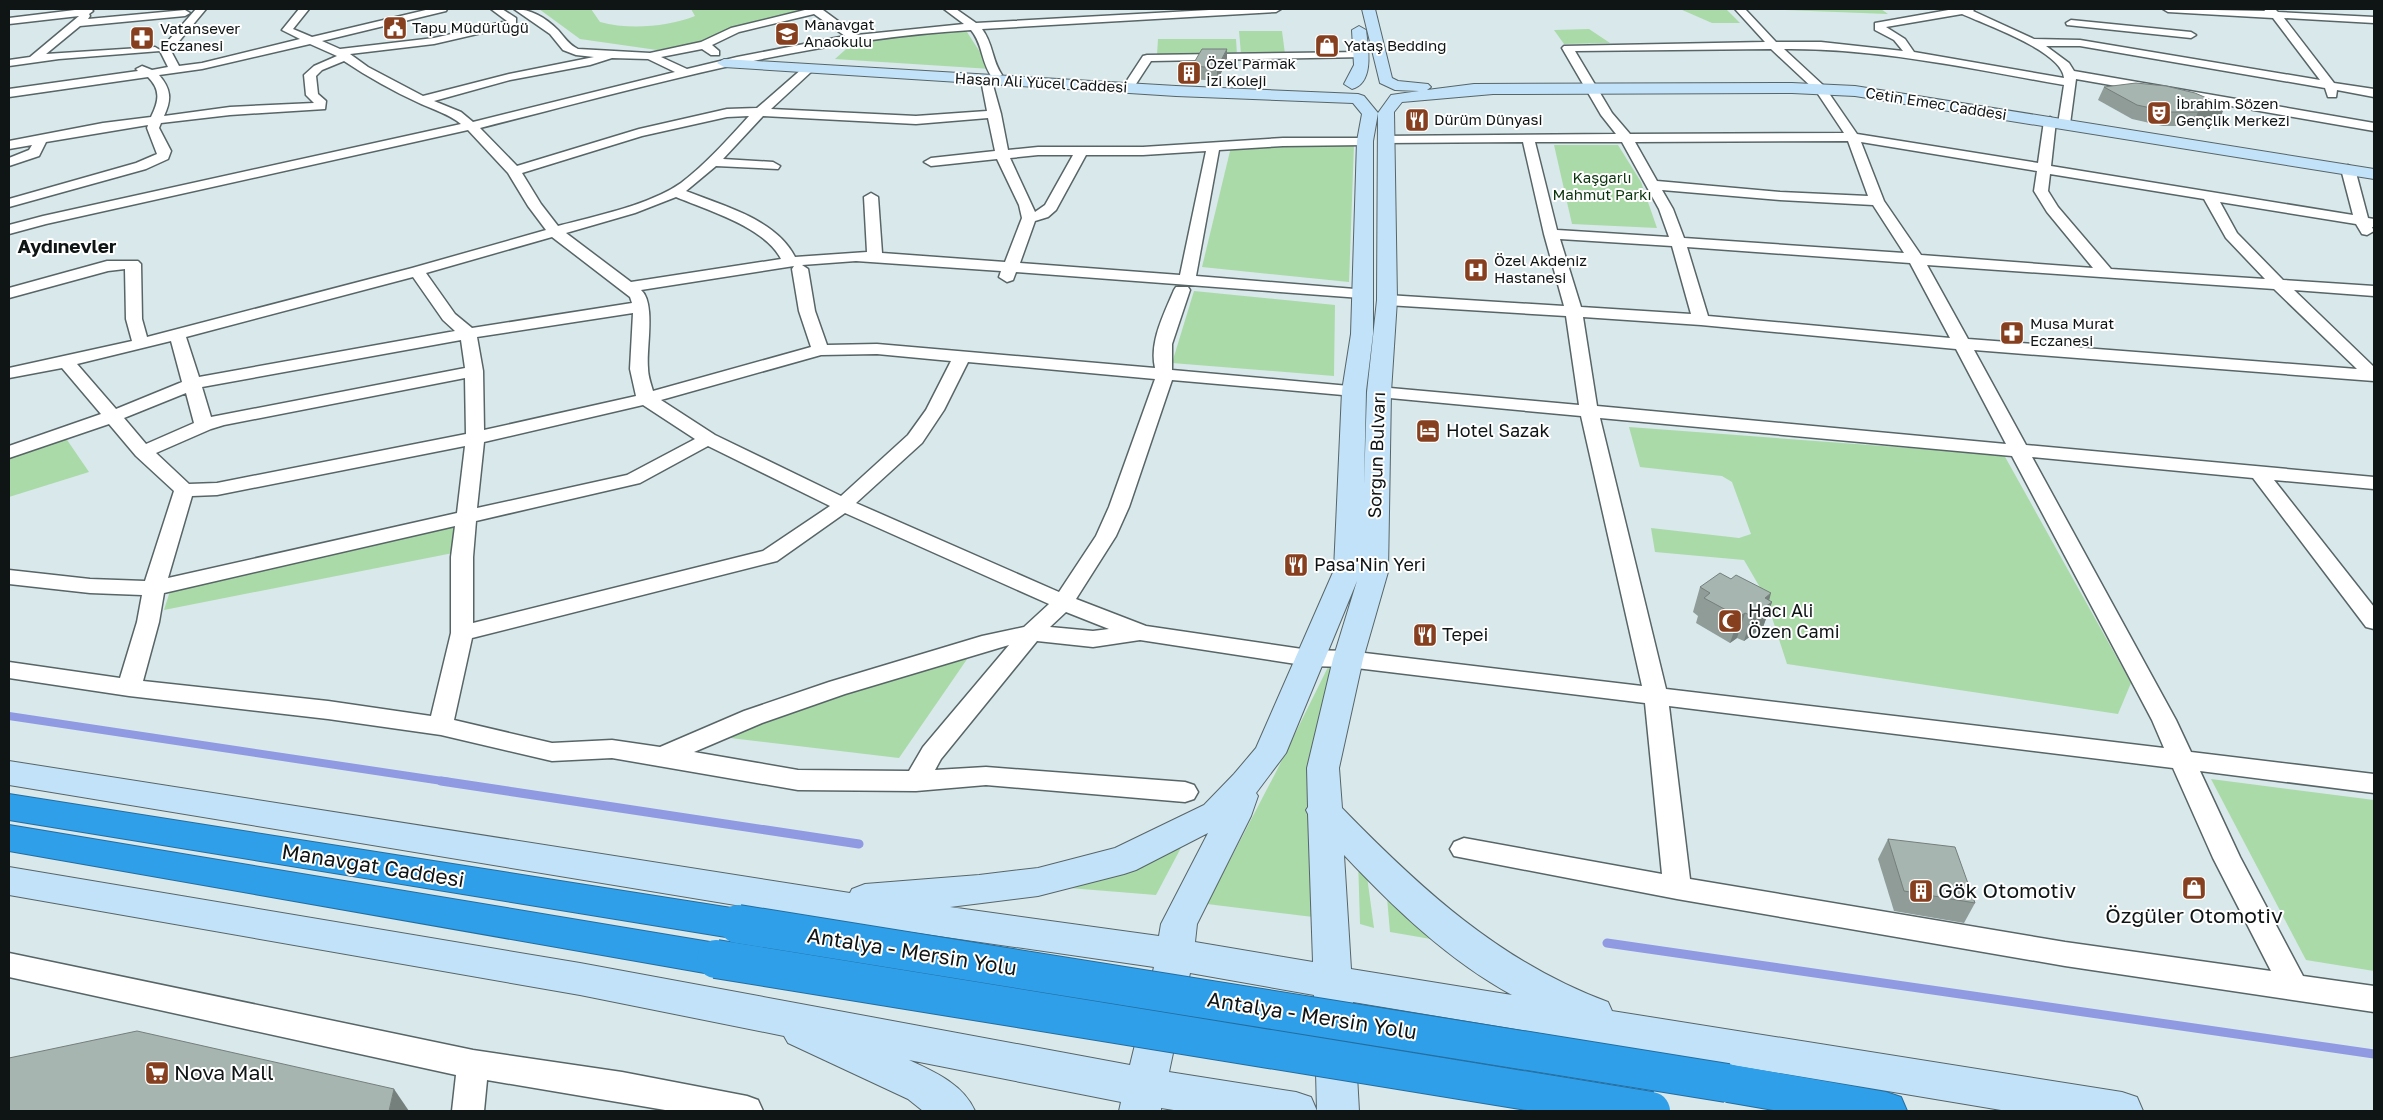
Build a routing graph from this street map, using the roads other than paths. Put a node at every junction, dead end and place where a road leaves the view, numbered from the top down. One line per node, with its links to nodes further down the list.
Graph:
1 (94, 9): 23 (street); 24 (street)
2 (201, 9): 43 (street)
3 (304, 9): 26 (street)
4 (426, 9): 26 (street)
5 (442, 9): 26 (street)
6 (496, 9): 34 (street)
7 (519, 9): 37 (street)
8 (818, 9): 27 (street); 32 (street)
9 (949, 9): 25 (street)
10 (1061, 9): 21 (street)
11 (1276, 9): 19 (street)
12 (1356, 9): 35 (street)
13 (1368, 9): 56 (street)
14 (1740, 9): 31 (street)
15 (1964, 9): 28 (street); 36 (street)
16 (2163, 9): 30 (street)
17 (2168, 9): 20 (street)
18 (187, 11): 24 (street); 33 (street)
19 (1144, 12): 21 (street)
20 (2272, 12): 22 (street); 50 (street)
21 (1081, 20): 25 (street)
22 (2374, 20)
23 (9, 21)
24 (75, 23): 39 (street)
25 (974, 26): 27 (street); 47 (street)
26 (309, 38): 34 (street); 43 (street)
27 (854, 38): 40 (street)
28 (2032, 42): 29 (street); 48 (street)
29 (2080, 43): 30 (street); 42 (street)
30 (2195, 43): 42 (street)
31 (1772, 44): 36 (street); 52 (street); 54 (street)
32 (704, 45): 38 (street); 40 (street)
33 (155, 50): 39 (street); 45 (street)
34 (342, 54): 58 (street); 62 (street)
35 (1362, 55): 49 (street); 53 (street)
36 (1910, 55): 48 (street)
37 (611, 56): 38 (street); 58 (street)
38 (650, 56): 46 (street)
39 (34, 59): 41 (street)
40 (736, 62): 44 (street, Hasan Ali Yücel Caddesi); 46 (street); 47 (street, Hasan Ali Yücel Caddesi); 65 (street)
41 (9, 63)
42 (2209, 65): 50 (street)
43 (173, 68): 45 (street); 51 (street)
44 (807, 70): 47 (street, Hasan Ali Yücel Caddesi); 60 (street)
45 (147, 71): 51 (street); 55 (street)
46 (687, 72): 65 (street)
47 (991, 77): 49 (street, Hasan Ali Yücel Caddesi); 53 (street, Hasan Ali Yücel Caddesi); 61 (street)
48 (2070, 78): 59 (street); 63 (street)
49 (1132, 82): 53 (street, Hasan Ali Yücel Caddesi)
50 (2331, 87): 57 (street); 59 (street)
51 (172, 88): 62 (street)
52 (1820, 89): 54 (street, Cetin Emec Caddesi); 63 (street, Cetin Emec Caddesi); 66 (street)
53 (1352, 90): 56 (street, Cetin Emec Caddesi); 70 (street, Sorgun Bulvarı)
54 (1593, 90): 56 (street, Cetin Emec Caddesi); 69 (street)
55 (9, 92)
56 (1396, 92): 70 (street, Sorgun Bulvarı)
57 (2374, 93)
58 (422, 100): 65 (street)
59 (2332, 111): 64 (street)
60 (760, 112): 61 (street); 76 (street); 81 (street)
61 (995, 114): 74 (street)
62 (154, 122): 67 (street); 88 (street)
63 (2057, 123): 79 (street); 80 (street, Cetin Emec Caddesi)
64 (2374, 127)
65 (474, 128): 81 (street); 91 (street); 95 (street)
66 (1853, 137): 69 (street); 79 (street); 87 (street)
67 (41, 138): 71 (street); 75 (street)
68 (1528, 138): 69 (street); 70 (street); 93 (street)
69 (1626, 138): 83 (street)
70 (1375, 140): 72 (street); 108 (street, Sorgun Bulvarı); 109 (street, Sorgun Bulvarı)
71 (9, 144)
72 (1213, 146): 73 (street); 103 (street)
73 (1082, 151): 74 (street); 89 (street)
74 (1002, 155): 77 (street); 89 (street)
75 (9, 162)
76 (713, 162): 78 (street); 84 (street)
77 (931, 162)
78 (773, 166)
79 (2043, 168): 86 (street); 102 (street)
80 (2348, 169): 82 (street, Cetin Emec Caddesi); 90 (street)
81 (514, 171): 92 (street)
82 (2374, 174)
83 (1654, 185): 87 (street); 96 (street)
84 (676, 192): 92 (street); 99 (street)
85 (870, 197): 97 (street)
86 (2210, 197): 90 (street); 104 (street)
87 (1877, 201): 98 (street)
88 (9, 203)
89 (1029, 218): 101 (street)
90 (2368, 222): 94 (street)
91 (9, 230)
92 (555, 232): 100 (street); 107 (street)
93 (1551, 234): 96 (street); 110 (street)
94 (2374, 235)
95 (9, 239)
96 (1678, 242): 98 (street); 111 (street)
97 (875, 257): 99 (street); 101 (street)
98 (1916, 259): 102 (street); 115 (street)
99 (795, 265): 101 (street); 107 (street); 116 (street)
100 (417, 271): 112 (street); 113 (street)
101 (1009, 271): 103 (street)
102 (2106, 273): 104 (street)
103 (1184, 285): 108 (street); 121 (street)
104 (2279, 285): 105 (street); 122 (street)
105 (2374, 291)
106 (9, 293): 114 (street)
107 (636, 297): 112 (street); 126 (street)
108 (1361, 297): 124 (street, Sorgun Bulvarı)
109 (1387, 300): 110 (street); 125 (street, Sorgun Bulvarı)
110 (1574, 312): 111 (street); 127 (street)
111 (1701, 320): 115 (street)
112 (468, 333): 119 (street); 123 (street)
113 (177, 334): 114 (street); 123 (street)
114 (141, 344): 118 (street)
115 (1962, 344): 122 (street); 132 (street)
116 (820, 350): 117 (street); 126 (street)
117 (962, 357): 121 (street); 138 (street)
118 (66, 362): 120 (street); 128 (street)
119 (474, 371): 129 (street); 130 (street)
120 (9, 373)
121 (1165, 375): 124 (street); 142 (street)
122 (2374, 376)
123 (192, 384): 128 (street); 129 (street)
124 (1354, 391): 147 (street, Sorgun Bulvarı)
125 (1379, 392): 127 (street); 148 (street, Sorgun Bulvarı)
126 (646, 399): 130 (street); 131 (street)
127 (1589, 412): 132 (street); 151 (street)
128 (111, 417): 133 (street); 134 (street)
129 (204, 425): 134 (street)
130 (475, 438): 137 (street); 139 (street)
131 (708, 439): 138 (street); 139 (street)
132 (2018, 451): 135 (street); 154 (street)
133 (9, 452)
134 (143, 452): 137 (street)
135 (2259, 473): 136 (street); 143 (street)
136 (2374, 483)
137 (184, 490): 141 (street)
138 (843, 505): 142 (street); 144 (street)
139 (467, 517): 141 (street); 144 (street)
140 (9, 577): 141 (street)
141 (154, 588): 150 (street)
142 (1063, 603): 145 (street); 146 (street)
143 (2371, 615)
144 (462, 633): 152 (street)
145 (1143, 633): 146 (street); 147 (street)
146 (1031, 634): 153 (street); 156 (street)
147 (1309, 658): 148 (street); 157 (street, Sorgun Bulvarı)
148 (1348, 659): 151 (street); 161 (street, Sorgun Bulvarı)
149 (9, 670): 150 (street)
150 (129, 688): 152 (street)
151 (1656, 696): 154 (street); 165 (street)
152 (442, 726): 153 (street)
153 (662, 756): 156 (street)
154 (2182, 760): 158 (street); 172 (street)
155 (9, 773): 166 (street)
156 (916, 781): 159 (street)
157 (1246, 783): 166 (street); 168 (street)
158 (2374, 784)
159 (1185, 792)
160 (9, 807): 167 (highway, Manavgat Caddesi)
161 (1323, 810): 171 (street, Sorgun Bulvarı); 175 (street)
162 (9, 838): 169 (highway, Manavgat Caddesi)
163 (1464, 849): 165 (street)
164 (9, 881): 174 (street)
165 (1677, 888): 172 (street)
166 (814, 903): 168 (street)
167 (738, 924): 184 (highway, Antalya - Mersin Yolu, bridge)
168 (1175, 956): 171 (street); 177 (street)
169 (716, 959): 183 (highway, Antalya - Mersin Yolu, bridge)
170 (9, 965): 176 (street)
171 (1331, 981): 175 (street); 182 (street, Sorgun Bulvarı)
172 (2294, 987): 173 (street)
173 (2374, 999)
174 (762, 1013): 177 (street); 180 (street)
175 (1715, 1045): 185 (street)
176 (473, 1064): 178 (street); 179 (street)
177 (1142, 1098): 181 (street)
178 (468, 1111)
179 (747, 1111)
180 (954, 1111)
181 (1296, 1111)
182 (1338, 1111)
183 (1651, 1111)
184 (1886, 1111)
185 (2122, 1111)

